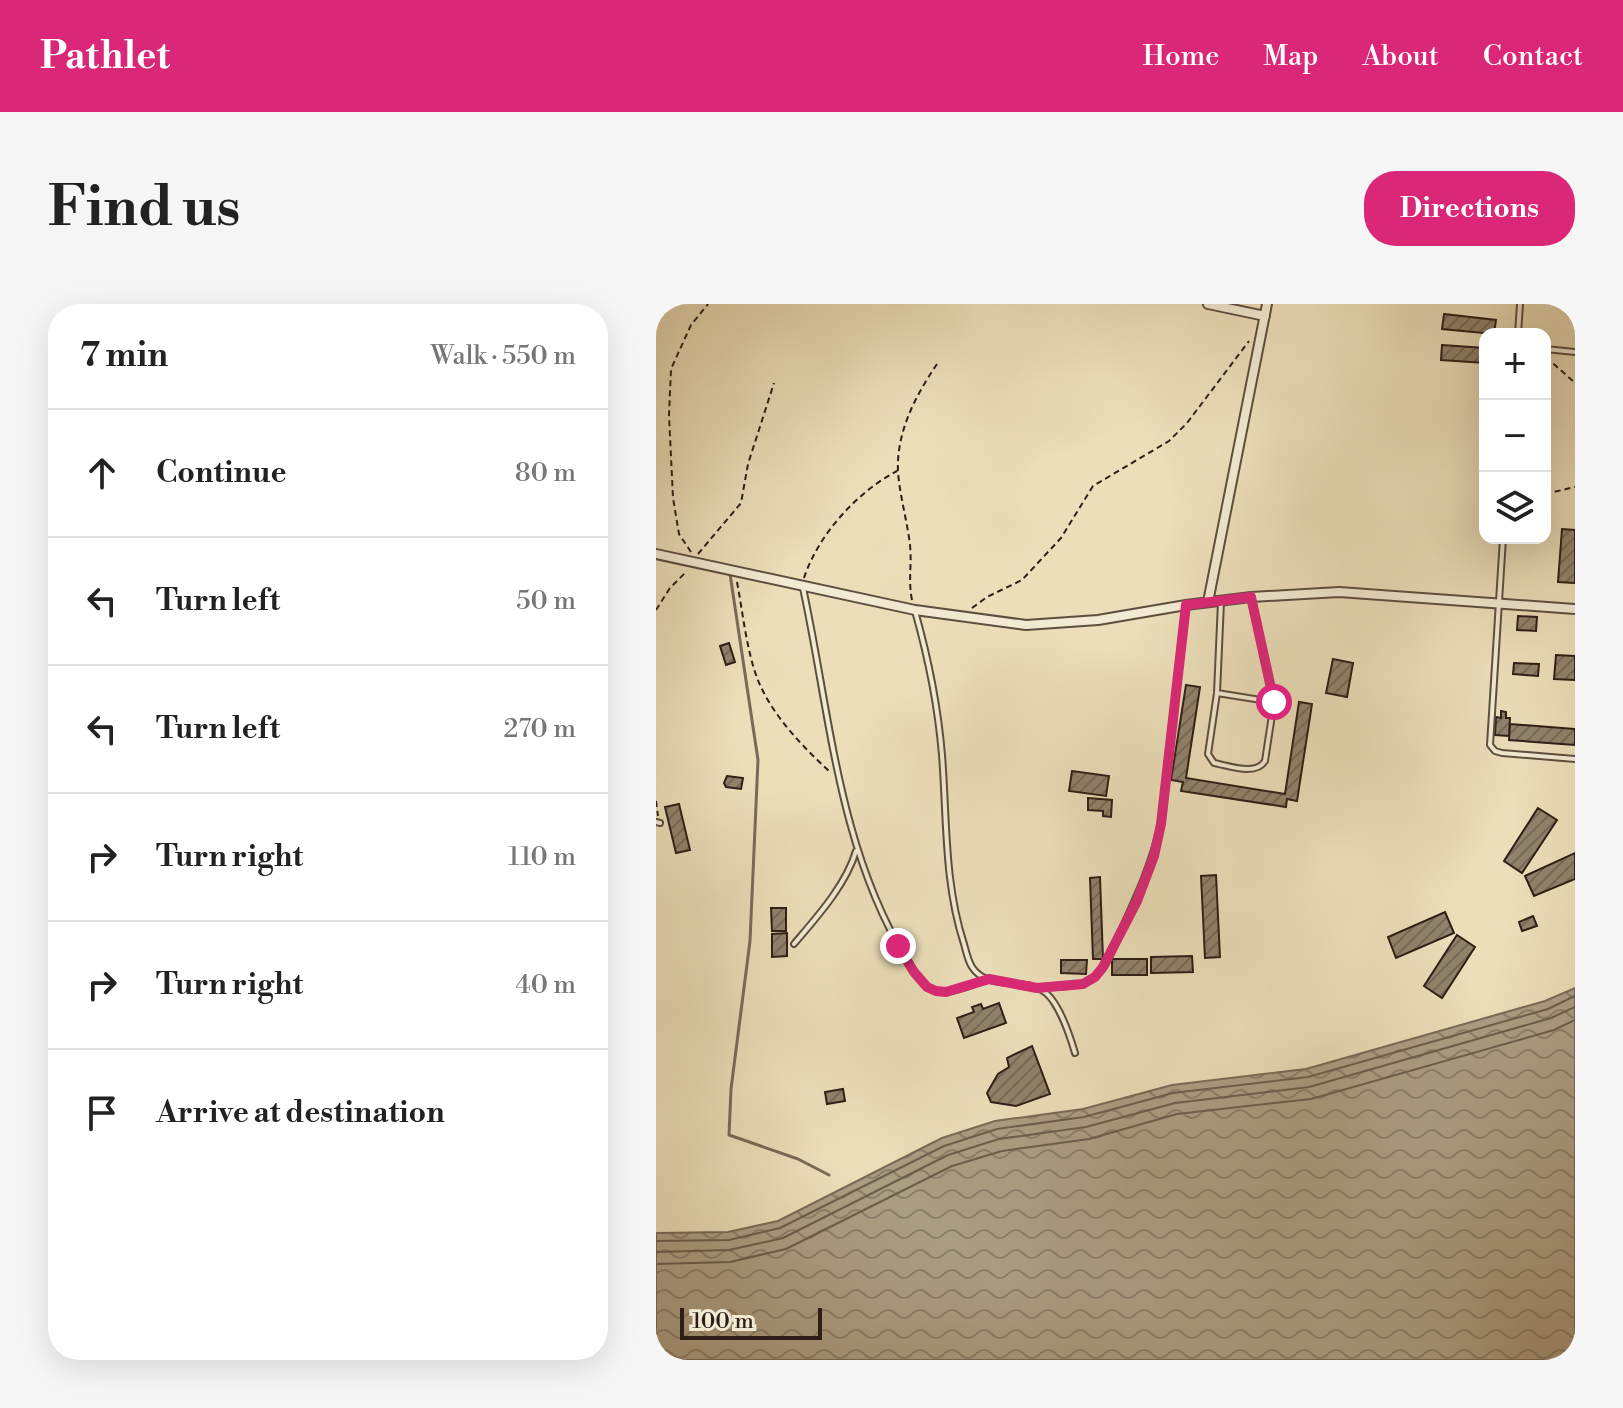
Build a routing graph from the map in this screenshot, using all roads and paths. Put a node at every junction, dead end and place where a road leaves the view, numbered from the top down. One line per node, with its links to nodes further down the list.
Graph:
1 (708, 304): 11 (path)
2 (1267, 304): 5 (street)
3 (1520, 304): 6 (lane)
4 (1214, 305): 5 (street)
5 (1264, 320): 22 (street); 29 (path)
6 (1518, 328)
7 (1551, 350): 8 (lane)
8 (1575, 352)
9 (1551, 361): 12 (path)
10 (937, 364): 13 (path)
11 (774, 383)
12 (1575, 383)
13 (898, 470): 20 (path); 28 (path)
14 (1575, 487): 15 (path)
15 (1551, 493)
16 (1503, 544): 24 (lane)
17 (656, 554): 18 (street)
18 (693, 564): 19 (street); 27 (path)
19 (736, 573): 20 (street); 33 (path)
20 (802, 585): 28 (street); 33 (lane)
21 (1251, 597): 23 (street); 24 (street); 31 (lane)
22 (1208, 602): 23 (street); 25 (street)
23 (1221, 602): 30 (lane)
24 (1498, 603): 26 (street); 32 (lane)
25 (1186, 605): 29 (street); 39 (lane)
26 (1575, 609)
27 (656, 610)
28 (915, 610): 29 (street); 38 (lane)
29 (960, 616)
30 (1217, 693): 31 (lane); 31 (lane)
31 (1274, 702)
32 (1575, 759)
33 (840, 781): 36 (lane)
34 (656, 801): 35 (path)
35 (658, 822)
36 (857, 849): 37 (lane); 38 (lane)
37 (794, 944)
38 (989, 979): 39 (lane)
39 (1037, 988): 40 (lane)
40 (1075, 1053)

